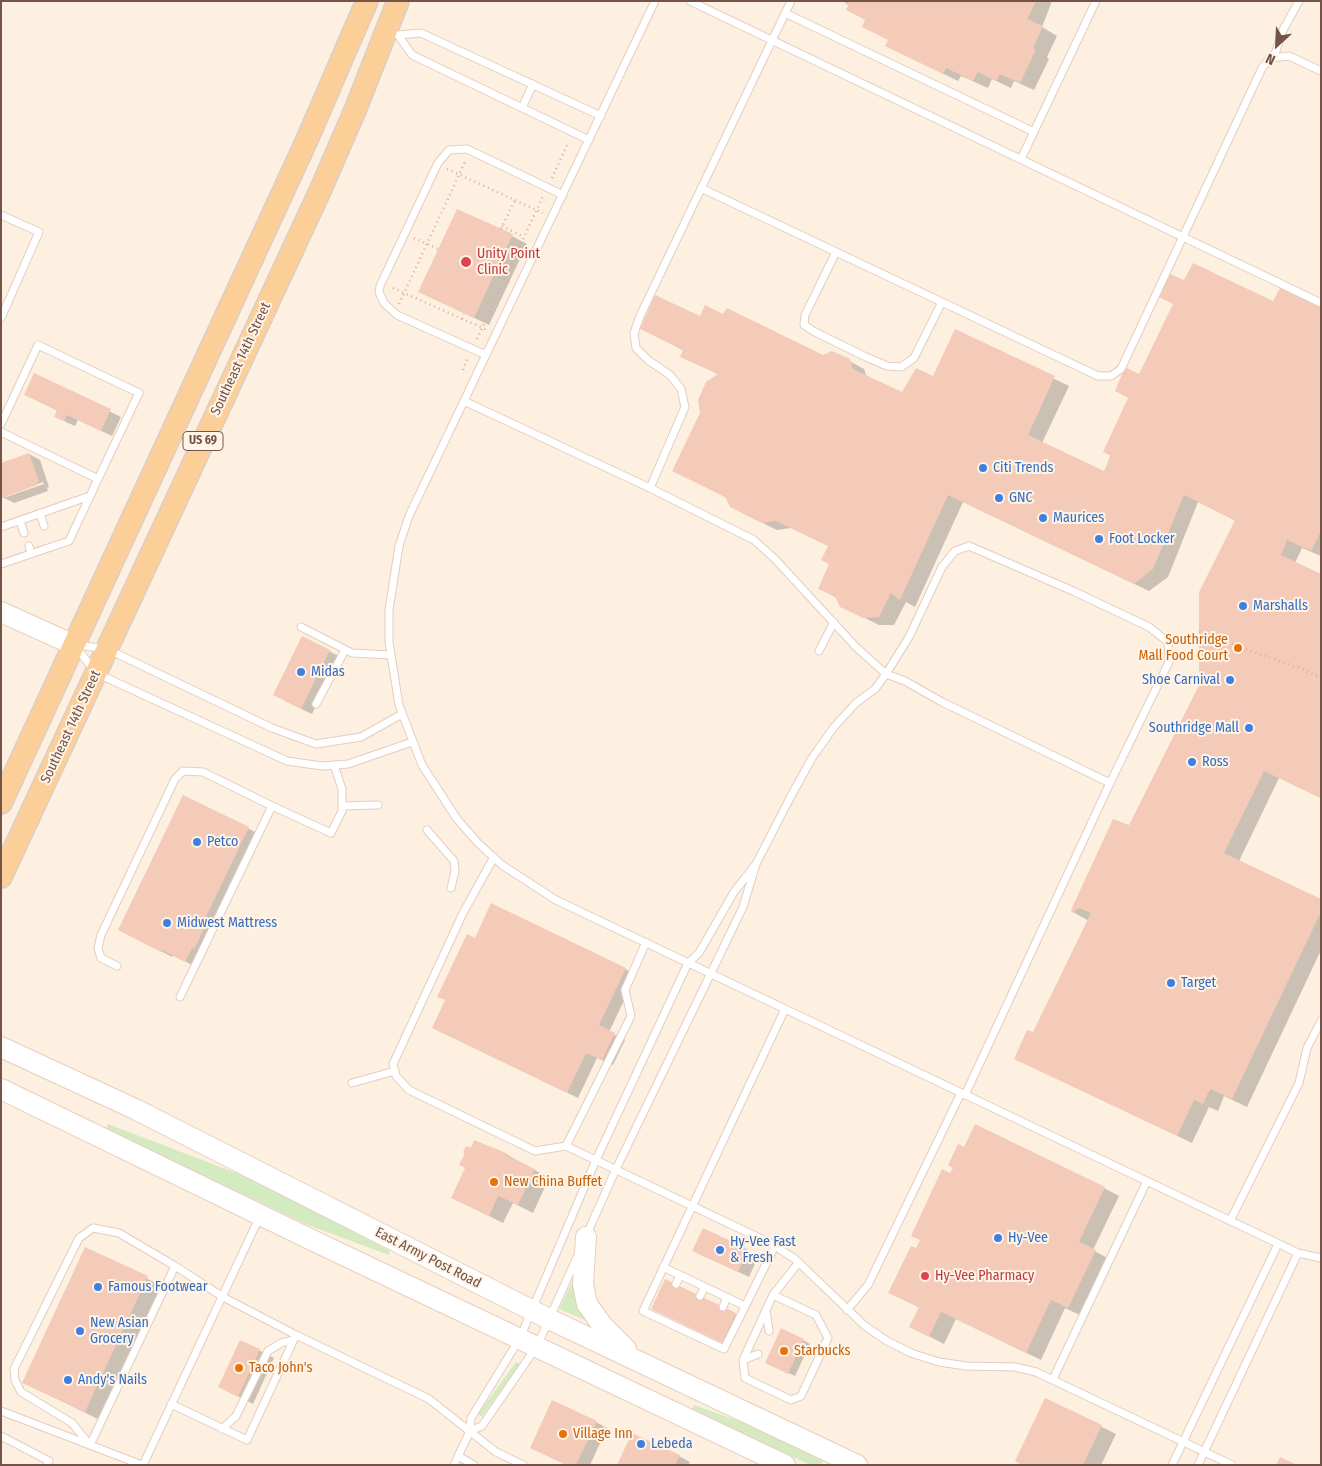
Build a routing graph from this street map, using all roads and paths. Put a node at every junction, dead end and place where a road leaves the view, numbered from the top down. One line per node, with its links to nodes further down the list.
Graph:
1 (367, 1): 68 (main road, US 69)
2 (398, 1): 9 (main road, Southeast 14th Street / US 69)
3 (656, 1): 15 (lane)
4 (690, 1): 10 (lane)
5 (791, 1): 8 (lane)
6 (1096, 1): 16 (lane)
7 (1299, 1): 11 (lane)
8 (785, 14): 10 (lane); 16 (lane)
9 (393, 33): 13 (lane); 14 (lane); 69 (main road, Southeast 14th Street / US 69)
10 (772, 40): 19 (lane); 24 (lane)
11 (1274, 57): 12 (lane); 30 (lane)
12 (1321, 71)
13 (533, 84): 14 (lane); 15 (lane)
14 (522, 108): 17 (lane)
15 (601, 116): 17 (lane)
16 (1034, 132): 19 (lane)
17 (589, 140): 25 (lane)
18 (567, 145): 23 (path)
19 (1021, 158): 30 (lane)
20 (465, 162): 22 (path)
21 (447, 169): 22 (path)
22 (460, 175): 26 (path); 33 (path)
23 (547, 188): 25 (lane); 27 (path); 49 (lane)
24 (701, 188): 35 (lane); 56 (lane)
25 (563, 196): 50 (lane)
26 (515, 200): 27 (path); 31 (path)
27 (537, 210): 28 (path); 31 (path)
28 (544, 214)
29 (1, 215): 45 (lane)
30 (1182, 235): 41 (lane); 42 (lane)
31 (524, 237): 37 (path)
32 (414, 238): 33 (path)
33 (428, 244): 34 (path); 40 (path)
34 (438, 249)
35 (836, 252): 41 (lane); 41 (lane)
36 (494, 275): 37 (path)
37 (504, 280): 38 (path); 47 (path)
38 (511, 283)
39 (393, 288): 40 (path)
40 (405, 293): 43 (path); 46 (path)
41 (942, 302)
42 (1321, 302)
43 (399, 304)
44 (464, 314): 46 (path)
45 (1, 318)
46 (462, 319): 47 (path)
47 (482, 328): 48 (path); 49 (path)
48 (488, 331)
49 (472, 349): 50 (lane); 51 (path)
50 (486, 355): 52 (lane)
51 (463, 370)
52 (464, 402): 56 (lane); 72 (lane)
53 (1, 424): 55 (lane)
54 (1, 432): 55 (lane)
55 (98, 479): 57 (lane)
56 (650, 488): 65 (lane)
57 (90, 496): 58 (lane); 63 (lane)
58 (40, 513): 59 (lane); 60 (lane)
59 (20, 520): 61 (lane); 62 (lane)
60 (44, 526)
61 (1, 527)
62 (24, 533)
63 (1, 564)
64 (1, 612): 68 (main road)
65 (834, 622): 71 (lane); 74 (lane)
66 (301, 627): 70 (lane)
67 (1199, 632): 75 (path)
68 (74, 645): 69 (lane); 73 (lane); 81 (main road, US 69)
69 (107, 649): 73 (main road, Southeast 14th Street / US 69); 77 (lane)
70 (345, 650): 72 (lane); 76 (lane)
71 (819, 651)
72 (390, 655): 77 (lane)
73 (96, 673): 79 (lane); 88 (main road, Southeast 14th Street / US 69)
74 (886, 674): 80 (lane); 80 (lane); 87 (lane)
75 (1321, 678)
76 (316, 704)
77 (402, 714): 78 (lane)
78 (412, 742): 79 (lane); 86 (lane)
79 (334, 765): 84 (lane)
80 (1110, 783): 101 (lane)
81 (1, 803)
82 (378, 805): 84 (lane)
83 (272, 806): 84 (lane); 92 (lane); 94 (lane)
84 (342, 806)
85 (427, 830): 89 (lane)
86 (494, 857): 90 (lane); 98 (lane)
87 (756, 864): 91 (lane); 93 (lane)
88 (1, 877)
89 (451, 888)
90 (646, 942): 91 (lane); 102 (lane)
91 (688, 963): 93 (lane); 103 (lane)
92 (117, 966)
93 (710, 973): 95 (lane); 104 (lane)
94 (180, 997)
95 (785, 1009): 101 (lane); 106 (lane)
96 (1321, 1020): 108 (lane)
97 (1, 1048): 128 (main road, East Army Post Road)
98 (394, 1071): 99 (lane); 102 (lane)
99 (352, 1083)
100 (1, 1089): 107 (main road)
101 (963, 1094): 105 (lane); 126 (lane)
102 (566, 1146): 103 (lane)
103 (596, 1160): 104 (lane); 128 (lane)
104 (616, 1169): 106 (lane); 109 (lane)
105 (1147, 1181): 108 (lane); 135 (lane)
106 (691, 1205): 111 (lane); 116 (lane)
107 (260, 1215): 122 (lane); 131 (main road)
108 (1230, 1221): 110 (lane)
109 (586, 1237): 128 (lane); 133 (main road)
110 (1278, 1244): 112 (lane); 141 (lane)
111 (775, 1246): 114 (lane); 125 (lane)
112 (1298, 1253): 113 (lane); 143 (lane)
113 (1321, 1258)
114 (799, 1262): 120 (lane); 126 (lane)
115 (175, 1266): 122 (lane); 142 (lane); 142 (lane)
116 (663, 1267): 117 (lane); 125 (lane)
117 (680, 1275): 118 (lane); 119 (lane)
118 (676, 1284)
119 (705, 1287): 121 (lane); 123 (lane)
120 (774, 1295): 127 (lane); 134 (lane)
121 (700, 1296)
122 (223, 1297): 130 (lane); 136 (lane)
123 (727, 1297): 124 (lane); 125 (lane)
124 (723, 1306)
125 (745, 1306)
126 (847, 1310): 135 (lane)
127 (766, 1311): 129 (lane); 134 (lane)
128 (541, 1315): 131 (lane); 131 (lane); 133 (main road, East Army Post Road)
129 (769, 1331)
130 (295, 1337): 138 (lane); 138 (lane); 139 (lane)
131 (529, 1342): 139 (lane); 139 (lane); 150 (main road)
132 (758, 1354): 134 (lane)
133 (636, 1360): 151 (main road, East Army Post Road)
134 (742, 1360)
135 (1053, 1379): 141 (lane)
136 (171, 1404): 138 (lane); 146 (lane)
137 (1, 1411): 142 (lane)
138 (222, 1429)
139 (470, 1430): 144 (lane); 149 (lane)
140 (1, 1436): 145 (lane)
141 (1182, 1441): 143 (lane); 152 (lane)
142 (90, 1445): 146 (lane)
143 (1204, 1452): 153 (lane); 154 (lane)
144 (458, 1456): 147 (lane); 148 (lane)
145 (47, 1465)
146 (143, 1465)
147 (454, 1465)
148 (474, 1465)
149 (523, 1465)
150 (785, 1465)
151 (857, 1465)
152 (1172, 1465)
153 (1198, 1465)
154 (1232, 1465)

